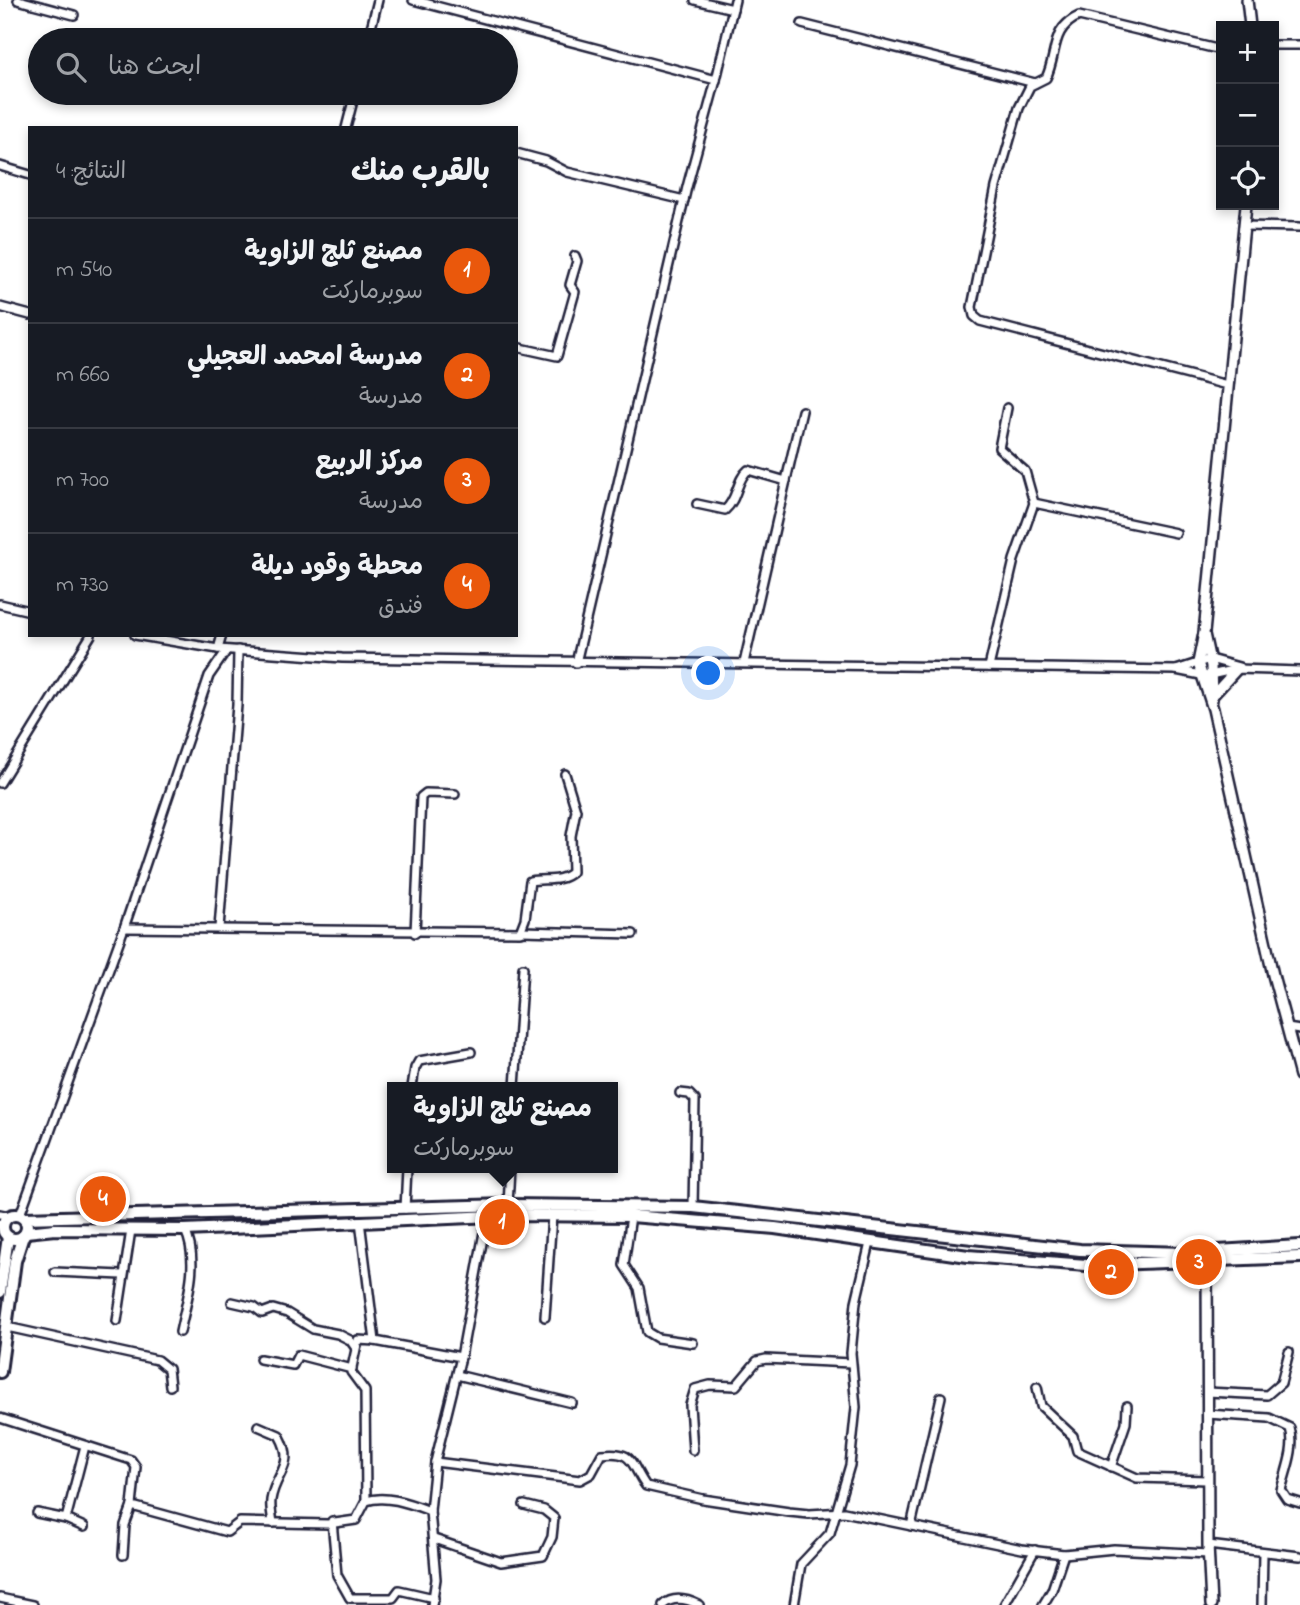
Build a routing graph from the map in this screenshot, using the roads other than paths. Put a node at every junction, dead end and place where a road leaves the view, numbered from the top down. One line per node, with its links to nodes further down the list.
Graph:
1 (18, 0): 9 (street)
2 (368, 0): 7 (street)
3 (413, 0): 16 (street)
4 (695, 0): 8 (street)
5 (735, 0): 8 (street)
6 (1247, 0): 10 (street)
7 (377, 3): 12 (street)
8 (733, 9): 16 (street)
9 (74, 15)
10 (1249, 21)
11 (802, 24): 17 (street)
12 (371, 28)
13 (1279, 45): 14 (street)
14 (1300, 45)
15 (1216, 49): 17 (street)
16 (716, 80): 23 (street)
17 (1035, 83): 31 (street)
18 (352, 105): 19 (street)
19 (347, 126)
20 (518, 154): 23 (street)
21 (0, 166): 22 (street)
22 (28, 174)
23 (684, 200): 47 (street)
24 (1246, 210): 25 (street)
25 (1244, 226): 26 (street); 31 (street)
26 (1300, 227)
27 (575, 256): 30 (street)
28 (0, 307): 29 (street)
29 (28, 314)
30 (518, 346)
31 (1227, 385): 40 (street)
32 (1007, 408): 35 (street)
33 (802, 411): 34 (street)
34 (786, 481): 36 (street); 48 (street)
35 (1034, 503): 37 (street); 50 (street)
36 (697, 504)
37 (1175, 533)
38 (0, 604): 39 (street)
39 (28, 611)
40 (1204, 633): 46 (street); 49 (street)
41 (90, 637): 58 (street)
42 (148, 637): 44 (street)
43 (222, 637): 44 (street)
44 (223, 649): 45 (street); 60 (street)
45 (237, 650): 47 (street); 61 (street)
46 (1210, 659): 49 (street); 51 (street); 55 (street)
47 (576, 663): 48 (street)
48 (744, 663): 50 (street)
49 (1198, 663): 52 (street); 54 (street)
50 (989, 667): 52 (street)
51 (1242, 669): 53 (street); 55 (street); 56 (street)
52 (1176, 670): 54 (street)
53 (1300, 671)
54 (1201, 675): 55 (street); 56 (street)
55 (1212, 675): 56 (street)
56 (1212, 704): 66 (street)
57 (565, 774): 62 (street)
58 (0, 783)
59 (455, 794): 63 (street)
60 (124, 928): 61 (street); 79 (street)
61 (219, 928): 63 (street)
62 (522, 931): 63 (street); 64 (street)
63 (415, 933)
64 (633, 934)
65 (523, 968): 71 (street)
66 (1287, 1028): 67 (street); 69 (street)
67 (1300, 1030)
68 (471, 1052): 70 (street)
69 (1300, 1076)
70 (413, 1082)
71 (515, 1082)
72 (680, 1093): 76 (street)
73 (407, 1173): 77 (street)
74 (510, 1173): 75 (street)
75 (508, 1205): 76 (main road); 77 (main road)
76 (693, 1207): 89 (main road)
77 (405, 1209): 79 (main road)
78 (552, 1215): 80 (main road); 81 (main road); 95 (street)
79 (13, 1216): 83 (main road); 86 (main road)
80 (487, 1216): 82 (main road); 103 (street)
81 (631, 1216): 87 (main road); 100 (street)
82 (360, 1221): 85 (main road); 99 (street)
83 (3, 1229): 86 (main road); 93 (main road)
84 (131, 1230): 85 (main road); 86 (main road); 92 (street)
85 (185, 1230): 98 (street)
86 (24, 1234): 97 (main road)
87 (870, 1243): 89 (main road); 105 (street)
88 (1300, 1246): 89 (main road)
89 (1208, 1256): 90 (main road); 111 (street)
90 (1300, 1257)
91 (55, 1272): 92 (street)
92 (122, 1275): 96 (street)
93 (0, 1292)
94 (232, 1302): 101 (street)
95 (545, 1317)
96 (117, 1321)
97 (7, 1327): 107 (main road); 109 (street)
98 (180, 1332)
99 (375, 1341): 101 (street); 103 (street)
100 (692, 1343)
101 (355, 1347): 106 (street)
102 (1289, 1352): 111 (street)
103 (461, 1357): 108 (street)
104 (260, 1359): 106 (street)
105 (850, 1363): 119 (street); 128 (street)
106 (352, 1369): 123 (street)
107 (0, 1373)
108 (457, 1375): 113 (street); 120 (street)
109 (170, 1386)
110 (1037, 1387): 121 (street)
111 (1207, 1392): 115 (street)
112 (941, 1397): 133 (street)
113 (572, 1403)
114 (1128, 1406): 121 (street)
115 (1207, 1414): 122 (street); 124 (street)
116 (0, 1418): 118 (street)
117 (258, 1426): 132 (street)
118 (85, 1446): 126 (street); 130 (street)
119 (693, 1450)
120 (435, 1462): 127 (street); 128 (street)
121 (1111, 1467): 122 (street)
122 (1208, 1480): 136 (street)
123 (366, 1502): 127 (street); 131 (street)
124 (1300, 1503)
125 (524, 1505): 135 (street)
126 (132, 1506): 132 (street); 140 (street)
127 (430, 1511): 135 (street)
128 (839, 1511): 133 (street); 147 (street)
129 (37, 1513): 130 (street)
130 (66, 1520): 134 (street)
131 (332, 1521): 132 (street); 143 (street)
132 (273, 1523)
133 (911, 1526): 137 (street)
134 (85, 1527)
135 (435, 1539): 143 (street)
136 (1208, 1549): 138 (street); 139 (street); 150 (street)
137 (1035, 1550): 139 (street); 148 (street)
138 (1263, 1552): 141 (street); 151 (street)
139 (1064, 1554): 149 (street)
140 (123, 1555)
141 (1300, 1556)
142 (0, 1598): 144 (street)
143 (433, 1602)
144 (33, 1605)
145 (663, 1605): 146 (street)
146 (699, 1605)
147 (794, 1605)
148 (1004, 1605)
149 (1044, 1605)
150 (1211, 1605)
151 (1262, 1605)

